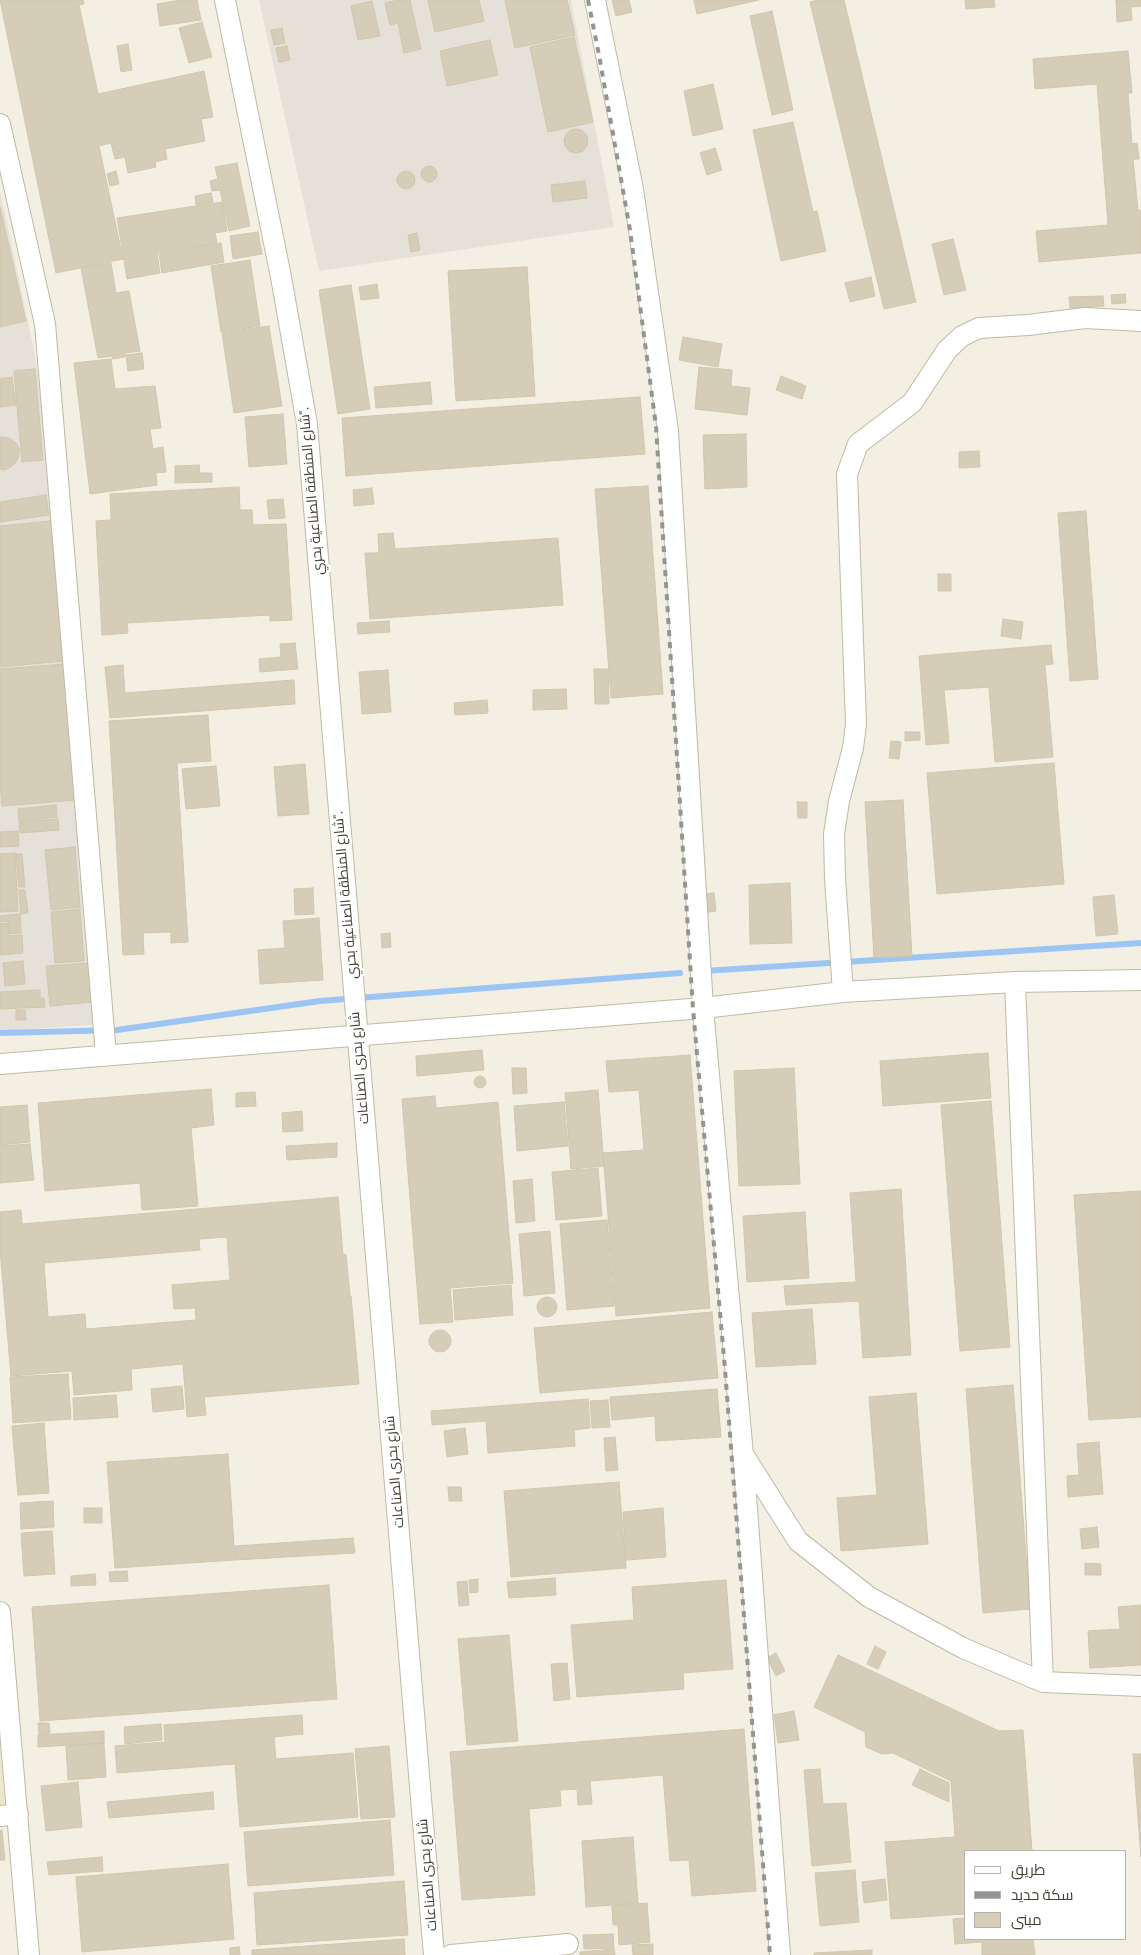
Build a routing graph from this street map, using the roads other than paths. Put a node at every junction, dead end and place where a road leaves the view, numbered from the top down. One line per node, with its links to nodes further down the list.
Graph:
1 (224, 0): 8 (street, شارع المنطقة الصناعية بحري".)
2 (595, 0): 9 (street)
3 (0, 124): 11 (street)
4 (1141, 321): 7 (street)
5 (1141, 980): 6 (street)
6 (1016, 982): 7 (street); 15 (street)
7 (843, 992): 9 (street)
8 (353, 998): 10 (street, شارع بحرى الصناعات)
9 (703, 1008): 10 (street); 13 (street)
10 (356, 1036): 11 (street); 20 (street, شارع بحرى الصناعات)
11 (105, 1046): 12 (street)
12 (0, 1064)
13 (744, 1455): 15 (street); 22 (street)
14 (0, 1612): 17 (street)
15 (1043, 1682): 16 (street)
16 (1141, 1686)
17 (9, 1815): 19 (street)
18 (568, 1944): 21 (street)
19 (29, 1955)
20 (434, 1955)
21 (451, 1955)
22 (780, 1955)

